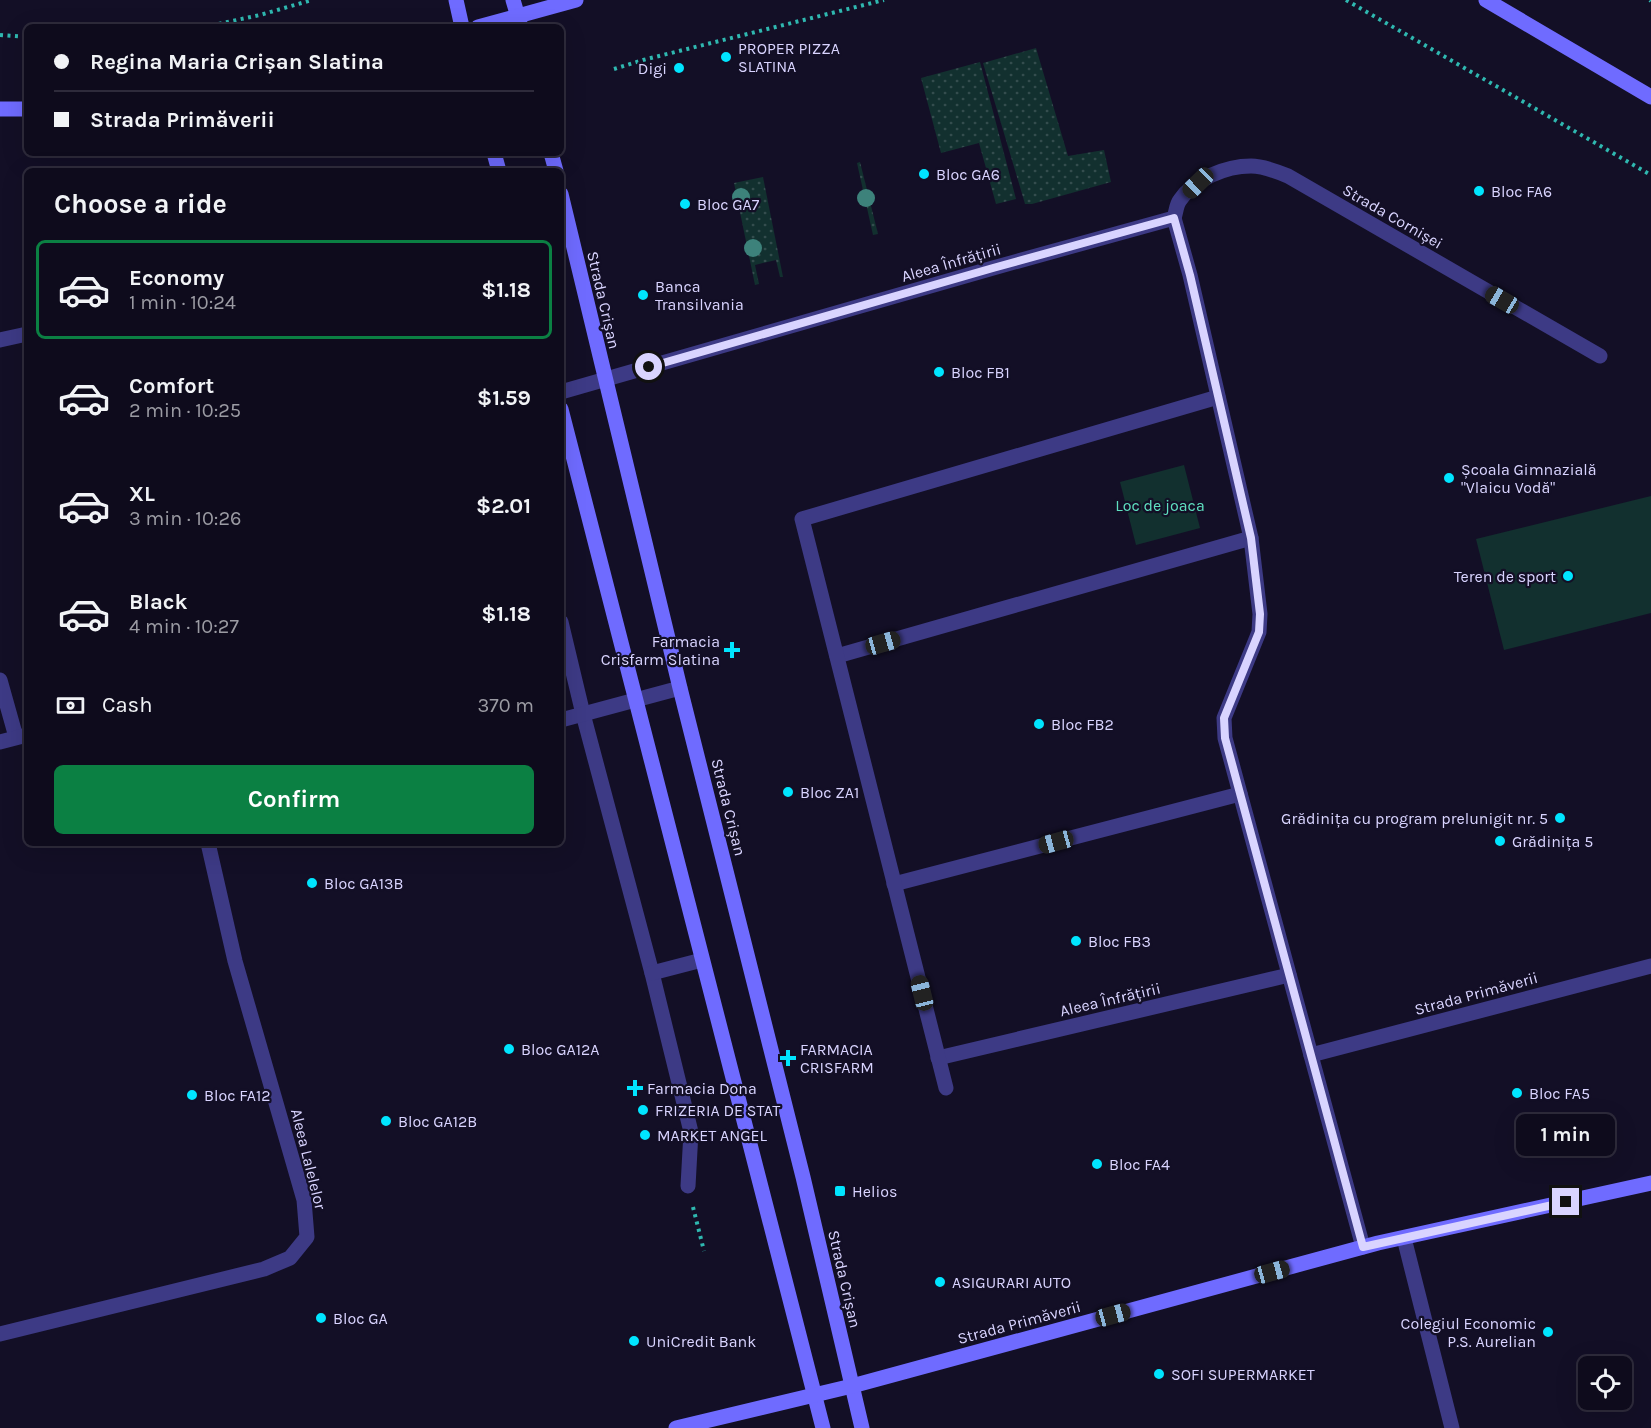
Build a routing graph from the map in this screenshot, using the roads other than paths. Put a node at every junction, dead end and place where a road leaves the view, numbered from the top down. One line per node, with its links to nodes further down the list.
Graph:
1 (456, 0): 6 (main road)
2 (513, 0): 5 (main road)
3 (576, 0): 5 (main road)
4 (1486, 0): 8 (main road)
5 (520, 22): 7 (main road)
6 (461, 24)
7 (503, 24)
8 (1651, 96)
9 (0, 109): 10 (main road)
10 (24, 109)
11 (564, 207): 16 (main road, Strada Crișan)
12 (1174, 218): 15 (street, Strada Cornișei); 16 (street, Aleea Înfrățirii); 18 (street)
13 (24, 335): 14 (street)
14 (0, 340)
15 (1600, 356)
16 (605, 380): 17 (street, Aleea Înfrățirii); 24 (main road, Strada Crișan)
17 (564, 391)
18 (1218, 397): 20 (street); 22 (street)
19 (564, 421): 25 (main road)
20 (1251, 538): 22 (street); 30 (street)
21 (564, 635): 26 (street)
22 (837, 656): 32 (street)
23 (0, 680): 28 (street)
24 (681, 688): 25 (street); 45 (main road, Strada Crișan)
25 (636, 699): 26 (street); 33 (main road)
26 (583, 714): 27 (street); 35 (street)
27 (564, 719)
28 (22, 736): 29 (street)
29 (0, 742)
30 (1240, 794): 32 (street); 36 (street)
31 (209, 846): 44 (street, Aleea Lalelelor)
32 (894, 884): 38 (street)
33 (702, 960): 35 (street); 46 (main road)
34 (1651, 966): 37 (street, Strada Primăverii)
35 (652, 973): 41 (street)
36 (1289, 975): 37 (street); 38 (street, Aleea Înfrățirii)
37 (1311, 1055): 43 (street)
38 (938, 1058): 39 (street)
39 (946, 1088)
40 (1651, 1183): 42 (main road, Strada Primăverii)
41 (688, 1186)
42 (1404, 1238): 43 (main road, Strada Primăverii); 50 (street)
43 (1363, 1247): 45 (main road, Strada Primăverii)
44 (0, 1334)
45 (852, 1386): 46 (main road, Strada Primăverii); 49 (main road, Strada Crișan)
46 (814, 1395): 47 (main road, Strada Primăverii); 48 (main road)
47 (676, 1428)
48 (823, 1428)
49 (862, 1428)
50 (1452, 1428)

